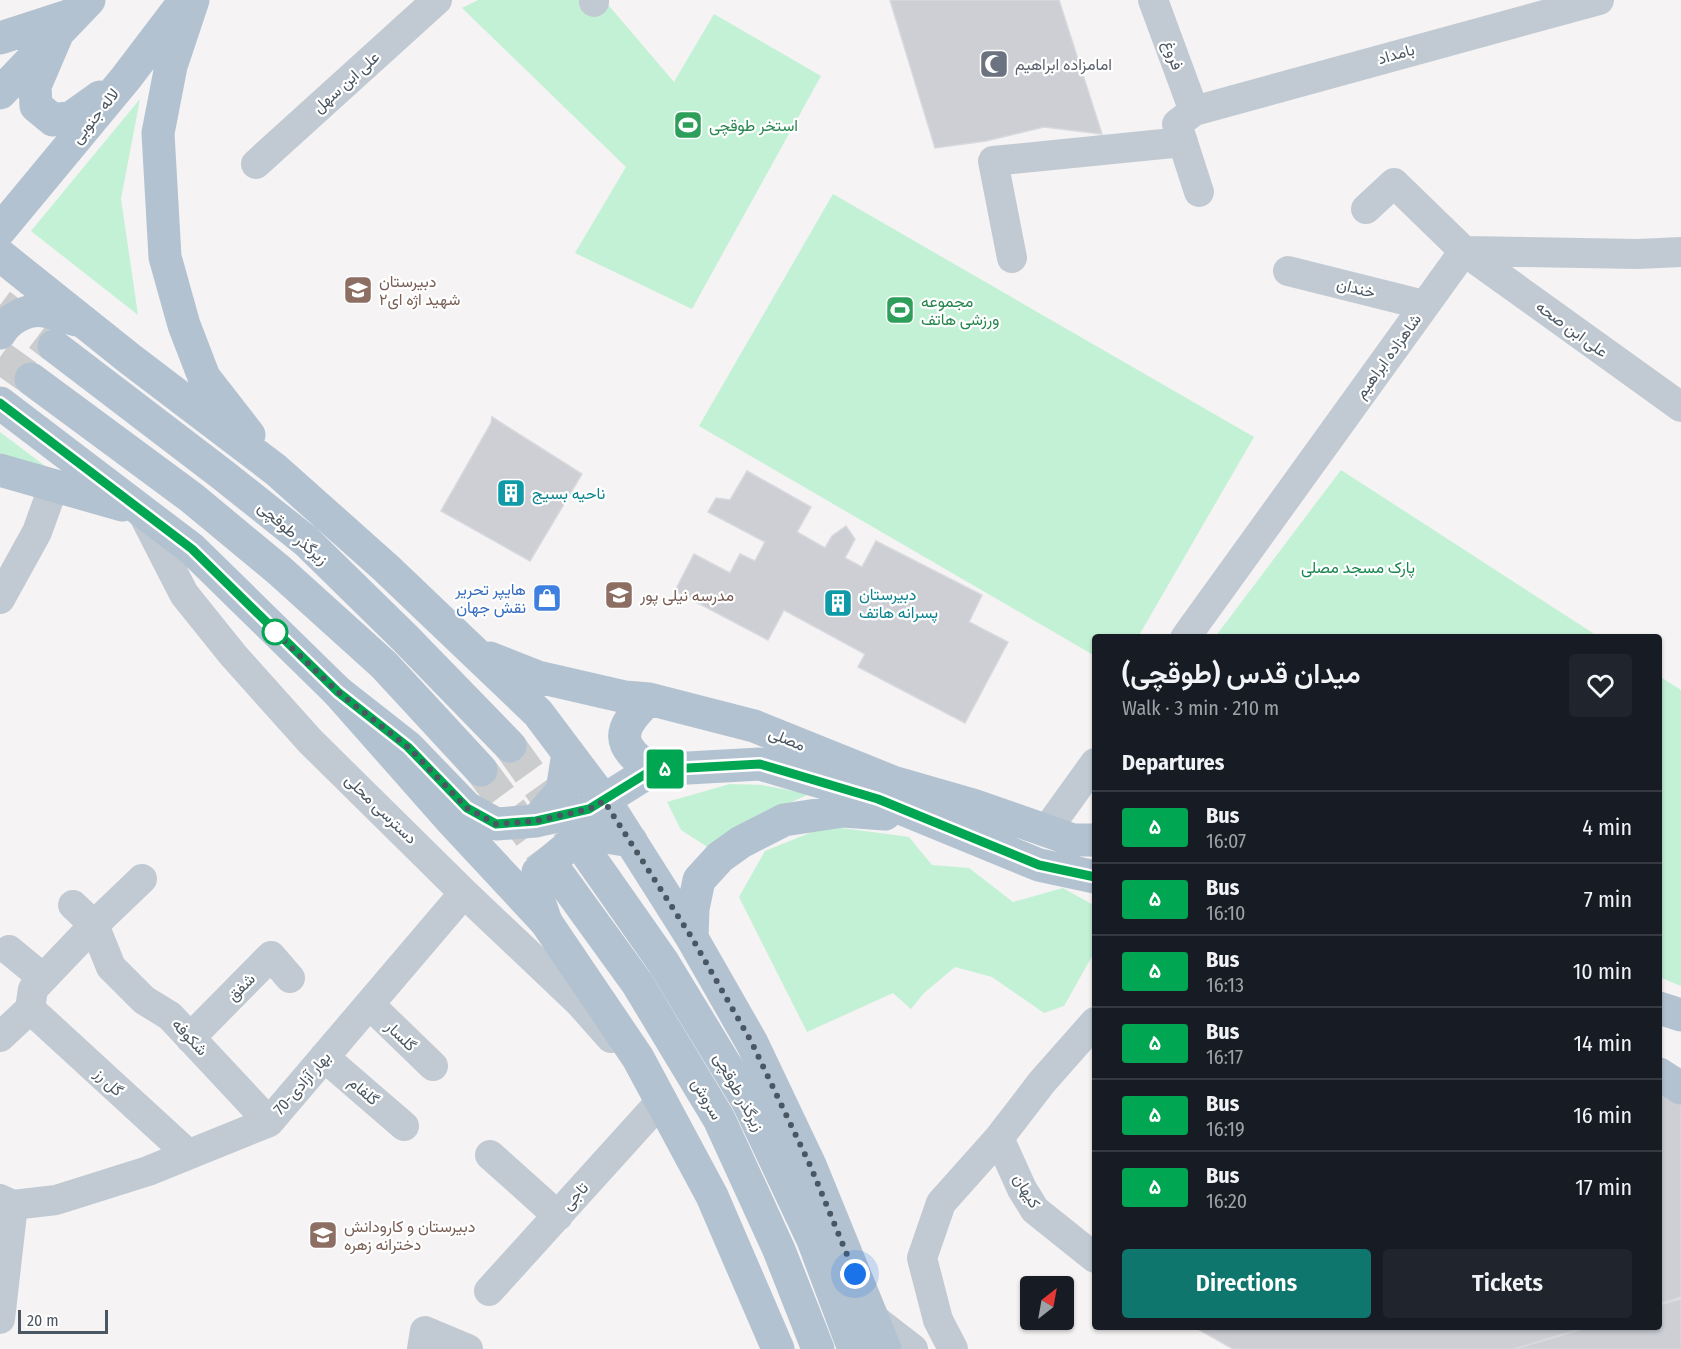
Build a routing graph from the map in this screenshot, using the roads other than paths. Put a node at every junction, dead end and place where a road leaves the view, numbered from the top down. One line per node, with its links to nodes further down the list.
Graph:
1 (186, 0): 8 (main road, لاله جنوبی)
2 (193, 0): 29 (main road)
3 (437, 0): 12 (street, علی ابن سهل)
4 (1153, 0): 10 (street, فروغ)
5 (1599, 0): 10 (street, بامداد)
6 (75, 14): 7 (main road); 8 (main road); 9 (main road)
7 (0, 38)
8 (126, 78): 15 (main road, لاله جنوبی)
9 (0, 93)
10 (1194, 111): 11 (street)
11 (1183, 142): 13 (street); 19 (street)
12 (256, 164)
13 (1199, 192)
14 (1366, 209): 16 (street, علی ابن صحه)
15 (0, 230)
16 (1464, 250): 17 (street); 21 (street, شاهزاده ابراهیم); 26 (street, علی ابن صحه)
17 (1681, 252)
18 (0, 255): 22 (main road)
19 (1012, 258)
20 (1288, 271): 21 (street, خندان)
21 (1424, 305): 33 (street, شاهزاده ابراهیم)
22 (87, 324): 23 (main road); 29 (main road)
23 (0, 333)
24 (54, 346): 37 (main road, زیرگذر طوقچی)
25 (15, 381): 27 (main road); 40 (main road)
26 (1681, 407)
27 (10, 411): 31 (main road)
28 (0, 470): 30 (main road)
29 (276, 470): 34 (main road)
30 (54, 485): 31 (main road); 32 (street)
31 (141, 510): 35 (main road); 52 (street, دسترسی محلی)
32 (0, 599)
33 (1188, 634)
34 (474, 652): 36 (main road, مصلی); 38 (main road)
35 (338, 692): 44 (main road, مصلی, bridge); 54 (main road)
36 (649, 699): 41 (main road); 45 (main road, مصلی)
37 (510, 746)
38 (568, 753): 42 (main road); 44 (main road, bridge)
39 (1092, 767): 45 (street)
40 (481, 770)
41 (652, 770): 42 (main road, مصلی); 43 (main road, مصلی)
42 (604, 801): 44 (main road, مصلی, bridge); 47 (main road)
43 (917, 815): 50 (main road, مصلی); 56 (main road)
44 (536, 821)
45 (1046, 831): 46 (main road, مصلی)
46 (1092, 840)
47 (631, 841): 54 (main road, bridge); 56 (main road)
48 (588, 855): 87 (main road, زیرگذر طوقچی)
49 (556, 871): 86 (main road, سروش)
50 (1092, 876)
51 (142, 879): 55 (street)
52 (464, 893): 60 (street, 70-بهار آزادی); 71 (street, دسترسی محلی)
53 (73, 904): 55 (street)
54 (546, 922): 71 (main road)
55 (94, 925): 58 (street); 66 (street, شکوفه)
56 (692, 938): 81 (main road)
57 (9, 950): 58 (street)
58 (43, 978): 61 (street)
59 (290, 978): 66 (street, شفق)
60 (370, 1005): 67 (street, 70-بهار آزادی); 68 (street, گلسار)
61 (30, 1009): 65 (street); 75 (street, گل رز)
62 (1662, 1009): 63 (main road)
63 (1681, 1016)
64 (1092, 1031): 74 (street)
65 (0, 1037)
66 (190, 1038): 72 (street, شکوفه)
67 (324, 1057): 72 (street, 70-بهار آزادی); 73 (street, گلفام)
68 (433, 1066)
69 (1662, 1076): 70 (main road)
70 (1681, 1088)
71 (656, 1093): 78 (street, تاجی); 85 (main road)
72 (269, 1122): 75 (street, 70-بهار آزادی)
73 (404, 1126)
74 (999, 1137): 79 (street, کیهان); 90 (street)
75 (188, 1154): 77 (street, 70-بهار آزادی)
76 (490, 1155): 78 (street)
77 (6, 1202): 82 (street)
78 (558, 1215): 80 (street, تاجی)
79 (1092, 1256)
80 (489, 1292)
81 (873, 1318): 88 (main road); 89 (street)
82 (0, 1319)
83 (422, 1349): 84 (street)
84 (468, 1349)
85 (778, 1349)
86 (818, 1349)
87 (854, 1349)
88 (885, 1349)
89 (912, 1349)
90 (953, 1349)

